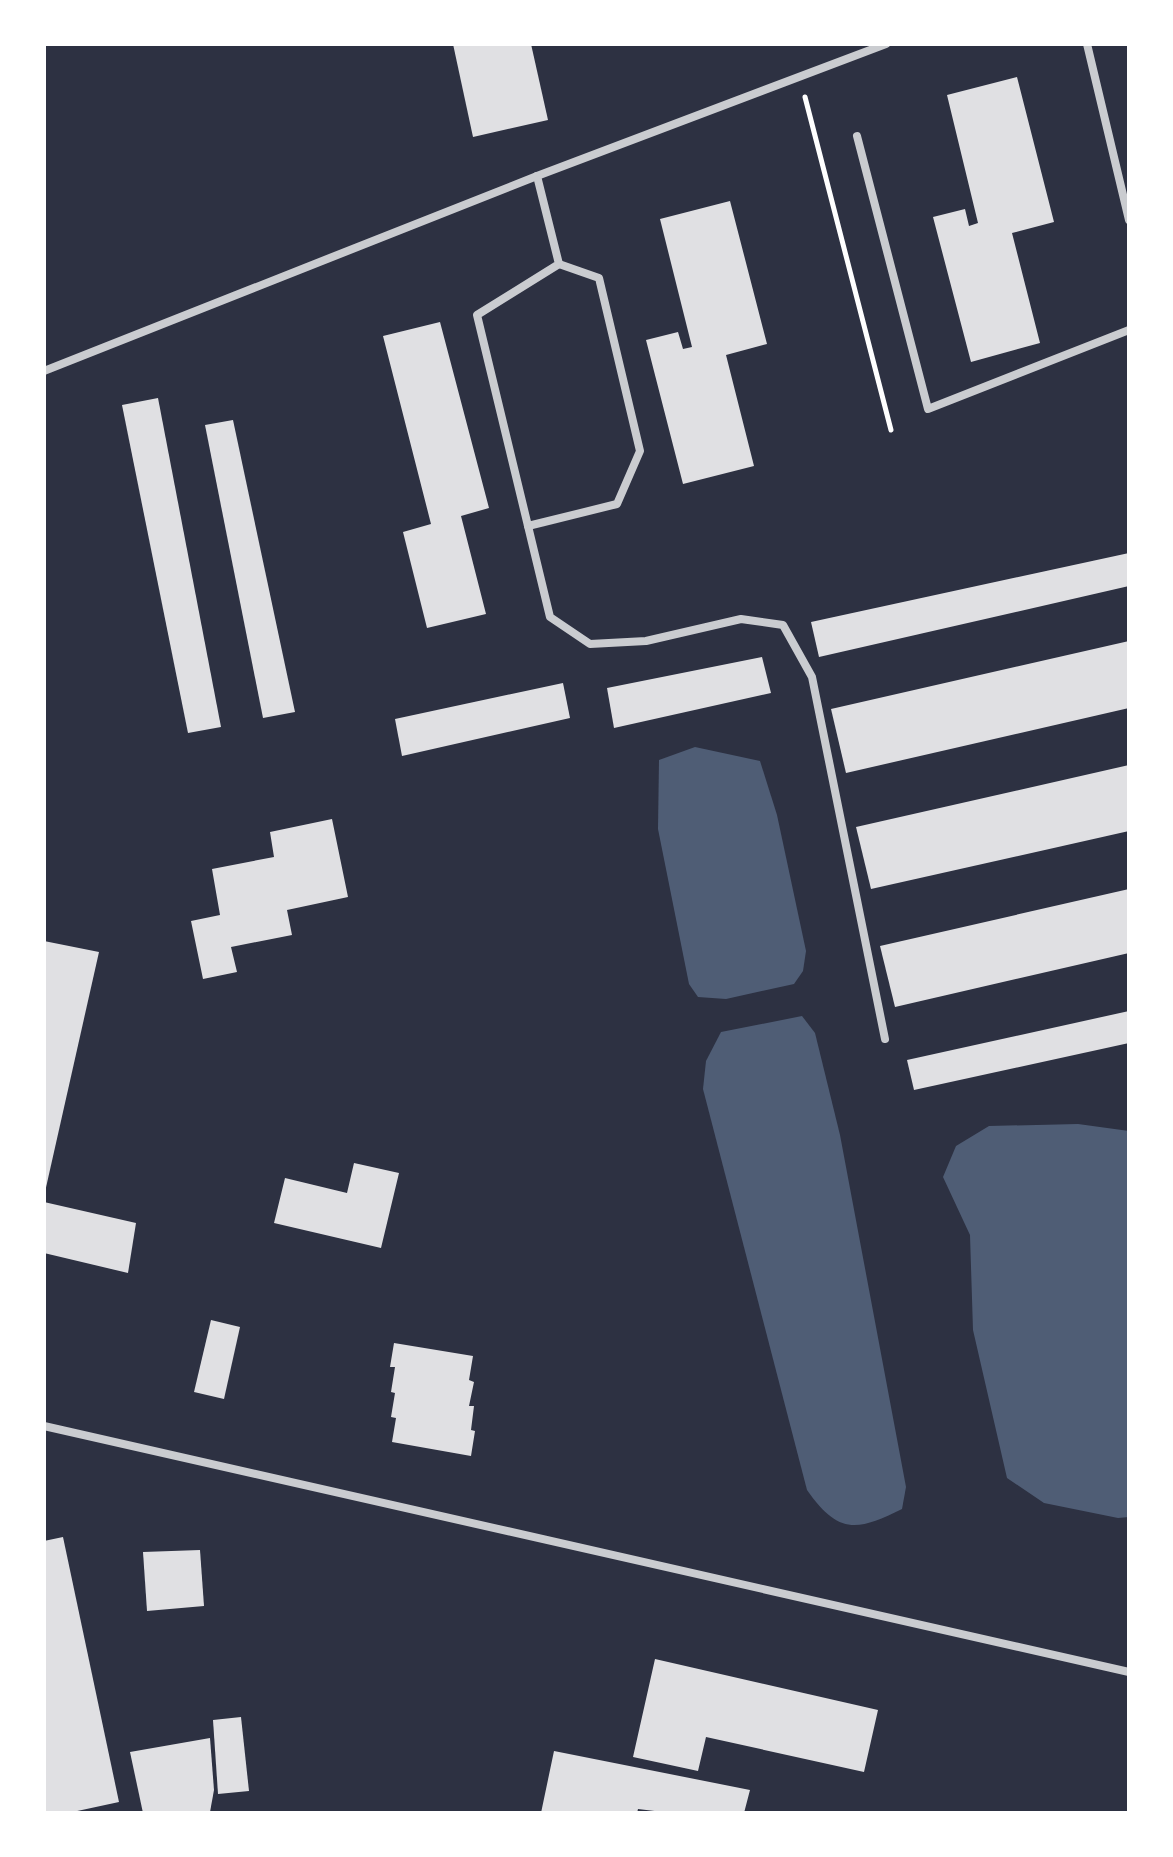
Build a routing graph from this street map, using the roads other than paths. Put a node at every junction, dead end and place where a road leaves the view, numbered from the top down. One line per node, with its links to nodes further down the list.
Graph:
1 (886, 44): 4 (street)
2 (1087, 44): 5 (street)
3 (857, 136): 7 (street)
4 (537, 176): 6 (street); 8 (street)
5 (1129, 220)
6 (559, 264): 9 (street); 9 (street)
7 (1129, 330)
8 (44, 371)
9 (528, 526): 10 (street)
10 (885, 1039)
11 (44, 1426): 12 (street)
12 (1129, 1672)

